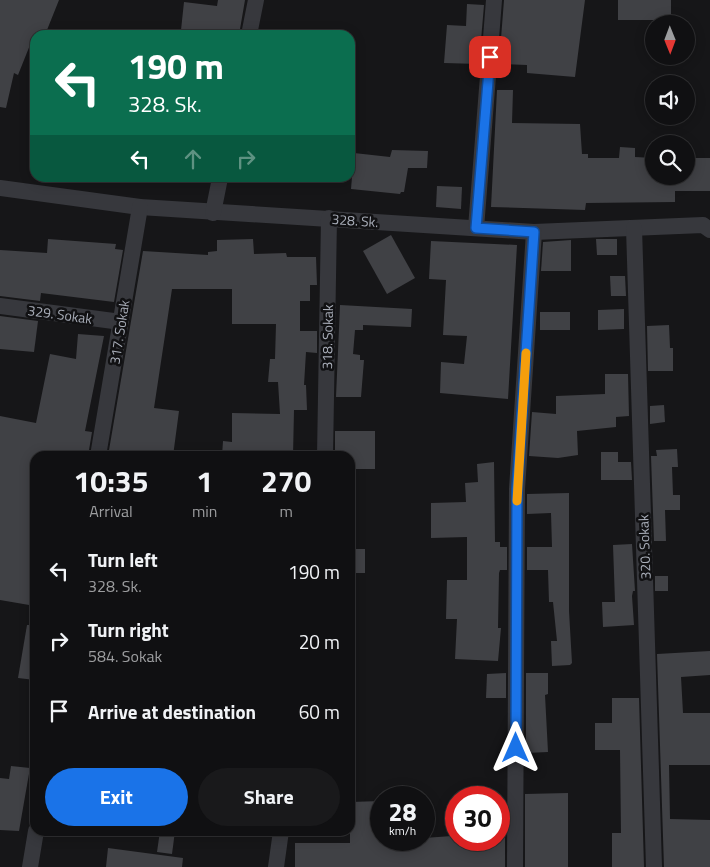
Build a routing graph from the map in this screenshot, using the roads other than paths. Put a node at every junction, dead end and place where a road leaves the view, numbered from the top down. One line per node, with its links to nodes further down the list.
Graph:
1 (256, 0): 3 (street)
2 (494, 0): 9 (street)
3 (250, 30)
4 (219, 182): 7 (street)
5 (0, 188): 6 (street, 328. Sk.)
6 (140, 208): 7 (street, 328. Sk.); 14 (street, 317. Sokak)
7 (213, 213): 8 (street, 328. Sk.)
8 (329, 218): 9 (street, 328. Sk.); 16 (street, 318. Sokak)
9 (476, 228): 12 (street, 328. Sk.)
10 (634, 228): 11 (street, 328. Sk.); 12 (street, 328. Sk.); 22 (street, 320. Sokak)
11 (710, 230)
12 (534, 232): 21 (street)
13 (0, 306): 14 (street, 329. Sokak)
14 (121, 322): 15 (street, 317. Sokak)
15 (99, 451)
16 (324, 451)
17 (35, 836): 19 (street)
18 (280, 836): 20 (street)
19 (30, 867)
20 (276, 867)
21 (515, 867)
22 (654, 867)

